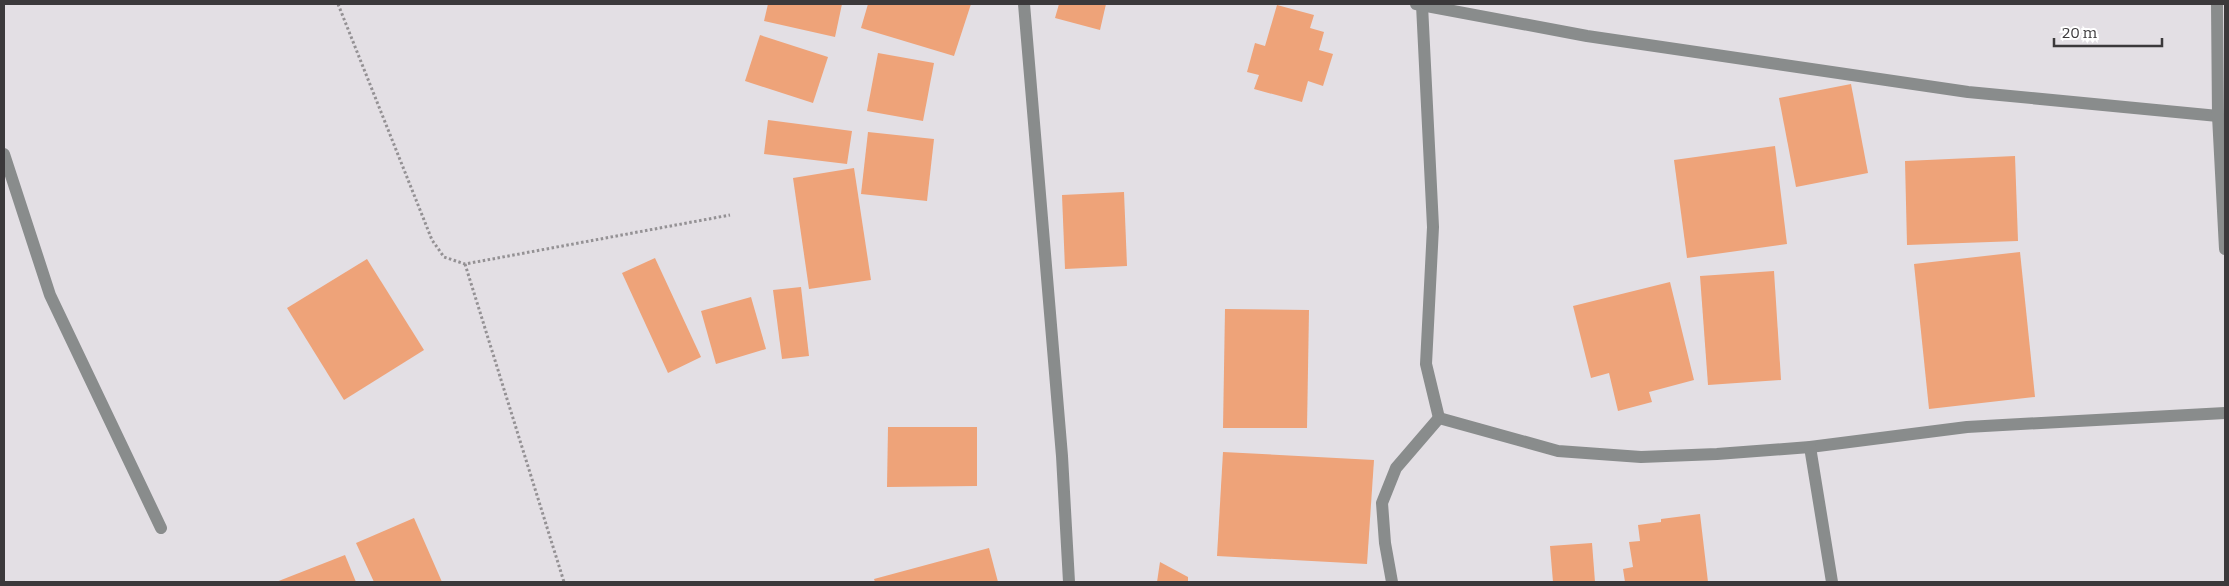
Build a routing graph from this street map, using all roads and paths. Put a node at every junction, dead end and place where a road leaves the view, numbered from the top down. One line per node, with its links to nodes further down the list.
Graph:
1 (338, 4): 9 (path)
2 (1024, 4): 15 (street)
3 (1419, 4): 5 (street); 11 (street)
4 (2217, 4): 5 (street)
5 (2218, 116): 8 (street)
6 (4, 154): 13 (street)
7 (730, 215): 9 (path)
8 (2225, 249)
9 (465, 264): 14 (path)
10 (2225, 413): 12 (street)
11 (1439, 418): 12 (street); 16 (street)
12 (1810, 447): 17 (street)
13 (161, 528)
14 (564, 582)
15 (1069, 582)
16 (1392, 582)
17 (1832, 582)

